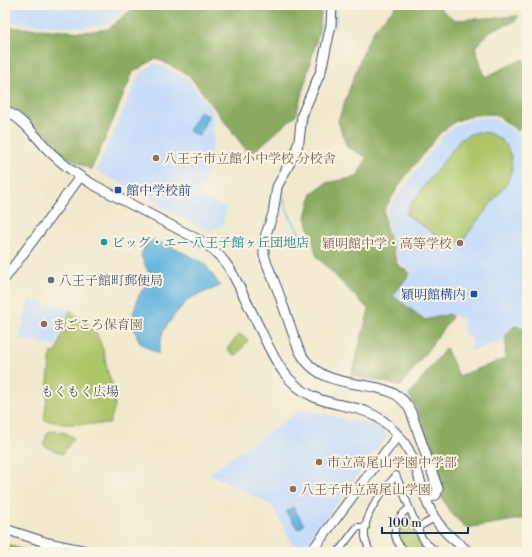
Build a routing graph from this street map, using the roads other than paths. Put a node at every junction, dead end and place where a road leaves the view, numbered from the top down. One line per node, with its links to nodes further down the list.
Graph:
1 (332, 5): 6 (street)
2 (5, 110): 3 (street)
3 (80, 177): 4 (street); 5 (street)
4 (5, 278)
5 (398, 435): 6 (street); 14 (street)
6 (426, 499): 8 (street)
7 (409, 508): 9 (street); 11 (street); 17 (street)
8 (435, 518): 11 (street); 20 (street)
9 (366, 527): 15 (street); 16 (street)
10 (5, 528): 13 (street)
11 (417, 528): 12 (street)
12 (430, 547): 18 (street); 19 (street)
13 (91, 552)
14 (311, 552)
15 (338, 552)
16 (370, 552)
17 (410, 552)
18 (418, 552)
19 (437, 552)
20 (468, 552)

